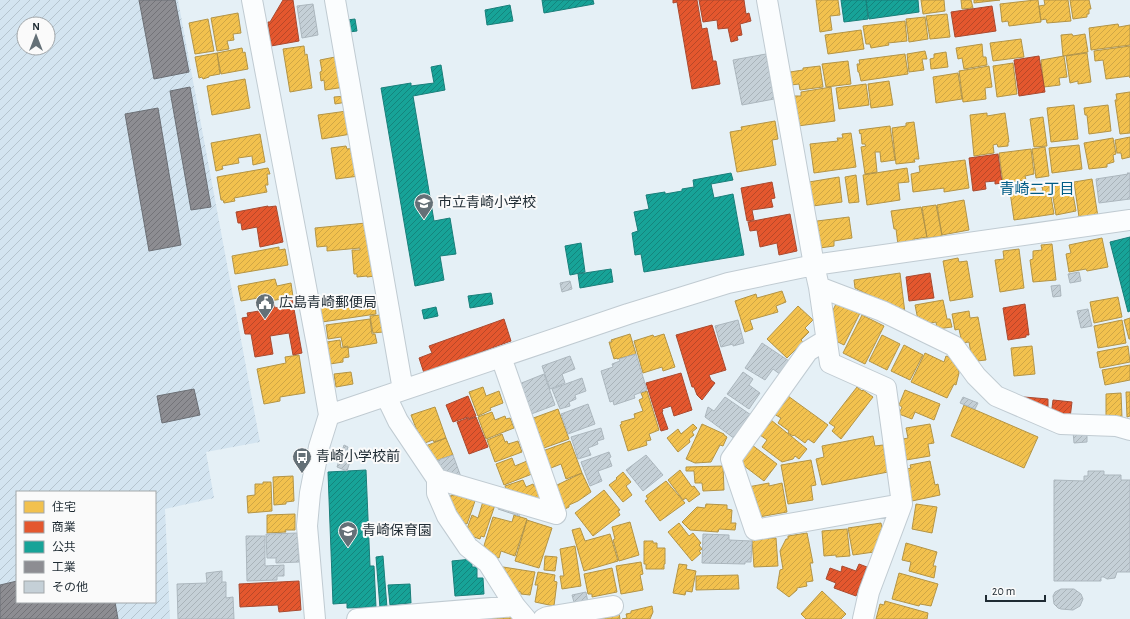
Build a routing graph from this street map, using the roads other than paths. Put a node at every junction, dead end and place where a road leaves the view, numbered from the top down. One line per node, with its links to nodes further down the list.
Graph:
1 (252, 0): 10 (street)
2 (335, 0): 9 (street)
3 (767, 0): 5 (street)
4 (1130, 220): 5 (street)
5 (814, 265): 6 (street); 8 (street)
6 (819, 287): 7 (street); 11 (street)
7 (826, 340): 13 (street); 13 (street)
8 (500, 357): 9 (street); 12 (street)
9 (394, 393): 10 (street); 12 (street)
10 (329, 415): 17 (street)
11 (1130, 430)
12 (437, 479): 15 (street)
13 (902, 504): 20 (street)
14 (613, 606): 19 (street)
15 (520, 613): 16 (street)
16 (458, 615): 18 (street)
17 (315, 619)
18 (357, 619)
19 (543, 619)
20 (863, 619)

